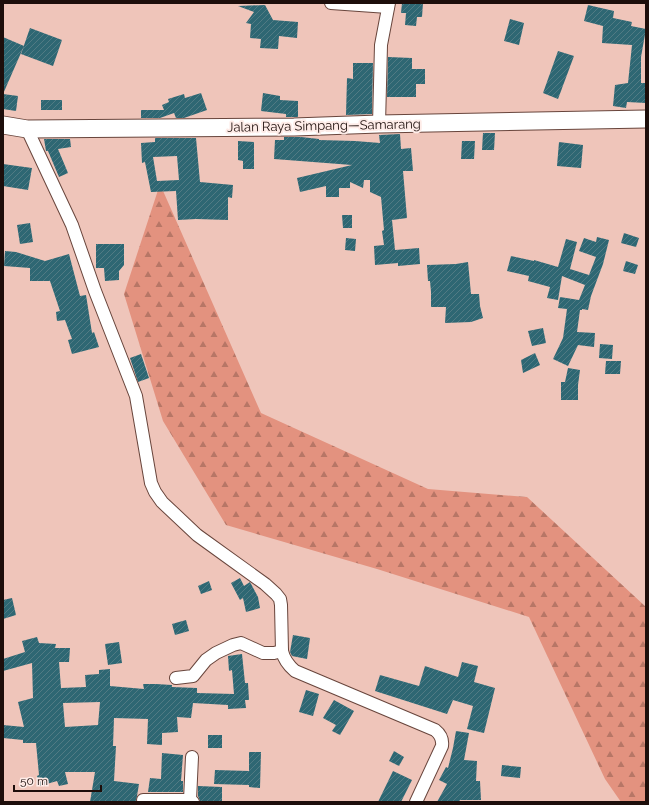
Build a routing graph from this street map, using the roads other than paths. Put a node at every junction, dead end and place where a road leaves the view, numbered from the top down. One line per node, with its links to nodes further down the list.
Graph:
1 (330, 3): 2 (street)
2 (389, 5): 4 (street)
3 (646, 119): 4 (main road, Jalan Raya Simpang—Samarang)
4 (379, 124): 6 (main road, Jalan Raya Simpang—Samarang)
5 (3, 125): 6 (main road, Jalan Raya Simpang—Samarang)
6 (27, 129): 7 (street)
7 (282, 651): 8 (street); 12 (street)
8 (176, 678)
9 (192, 757): 11 (street)
10 (143, 800): 11 (street)
11 (192, 801)
12 (416, 802)

